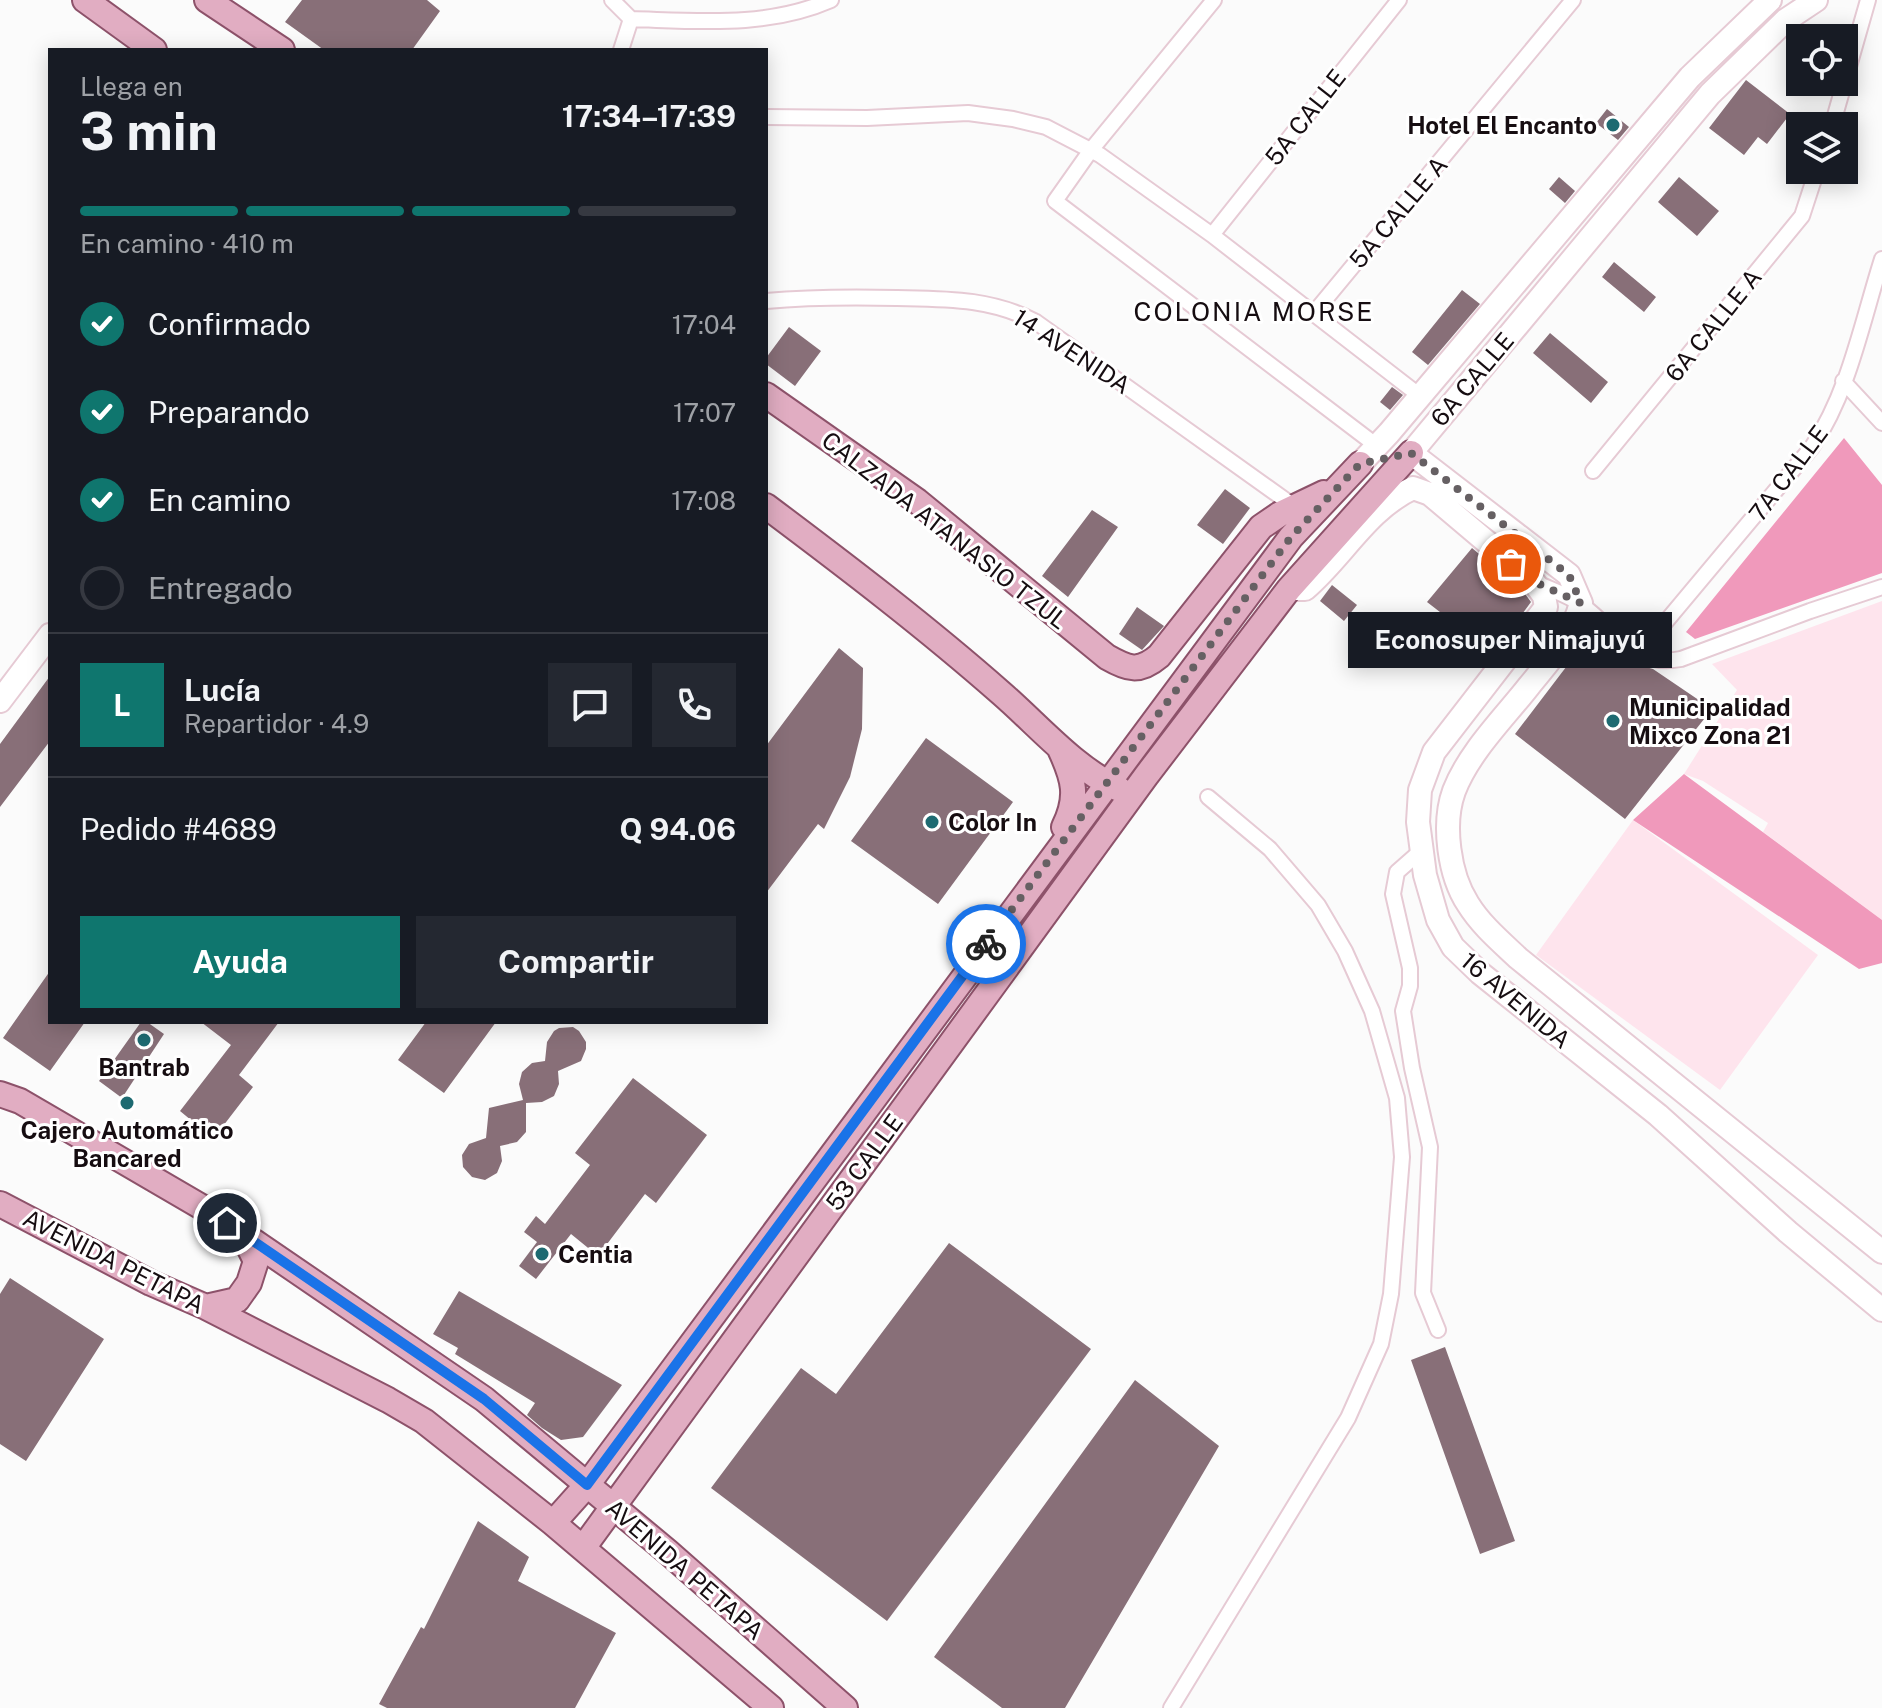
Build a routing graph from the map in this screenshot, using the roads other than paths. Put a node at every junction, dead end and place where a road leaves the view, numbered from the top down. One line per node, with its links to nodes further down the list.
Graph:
1 (85, 0): 12 (main road)
2 (207, 0): 13 (main road)
3 (612, 0): 11 (street)
4 (831, 0): 11 (street)
5 (1214, 0): 17 (street)
6 (1399, 0): 19 (street, 5A CALLE)
7 (1573, 0): 22 (street, 5A CALLE A)
8 (1770, 0): 25 (main road, 6A CALLE)
9 (1816, 0): 28 (main road, 6A CALLE)
10 (1868, 0): 15 (street)
11 (631, 19): 14 (street)
12 (151, 48)
13 (279, 48)
14 (622, 48)
15 (1836, 112)
16 (768, 117): 17 (street)
17 (1091, 150): 19 (street); 27 (street)
18 (1812, 184): 29 (street, 6A CALLE A)
19 (1212, 235): 22 (street)
20 (1882, 259): 23 (street, 7A CALLE)
21 (768, 301): 31 (street, 14 AVENIDA)
22 (1314, 313): 25 (street)
23 (1843, 381): 26 (street); 38 (street, 7A CALLE)
24 (768, 396): 31 (main road, CALZADA ATANASIO TZUL)
25 (1420, 396): 27 (main road, 6A CALLE)
26 (1882, 423)
27 (1377, 446): 30 (main road, 6A CALLE)
28 (1411, 453): 30 (main road); 35 (main road, 6A CALLE); 36 (main road)
29 (1593, 471)
30 (1352, 473): 31 (main road); 41 (main road, 6A CALLE)
31 (1295, 507)
32 (768, 508): 40 (main road)
33 (1882, 587): 38 (street)
34 (1538, 588): 35 (main road); 36 (street); 45 (main road, 16 AVENIDA)
35 (1289, 589): 43 (main road, 6A CALLE)
36 (1581, 603): 38 (street); 51 (main road, 16 AVENIDA)
37 (48, 638): 39 (main road)
38 (1638, 655)
39 (0, 701)
40 (1059, 747): 42 (main road); 46 (main road)
41 (1123, 760): 42 (main road, 53 CALLE)
42 (1106, 783): 43 (main road); 46 (main road, 53 CALLE)
43 (1139, 785): 56 (main road, 53 CALLE)
44 (1208, 797): 61 (street)
45 (1422, 850): 53 (main road, 16 AVENIDA); 54 (street)
46 (1043, 868): 55 (main road, 53 CALLE)
47 (0, 1081): 48 (main road, AVENIDA PETAPA)
48 (7, 1099): 50 (main road, AVENIDA PETAPA)
49 (5, 1205): 52 (main road, AVENIDA PETAPA)
50 (242, 1234): 52 (main road); 55 (main road, AVENIDA PETAPA)
51 (1882, 1252)
52 (206, 1307): 57 (main road, AVENIDA PETAPA)
53 (1882, 1310)
54 (1438, 1330)
55 (587, 1485): 56 (main road, AVENIDA PETAPA); 57 (main road, 53 CALLE)
56 (613, 1506): 58 (main road, 53 CALLE); 60 (main road, AVENIDA PETAPA)
57 (553, 1523): 58 (main road, AVENIDA PETAPA)
58 (583, 1548): 59 (main road, AVENIDA PETAPA)
59 (771, 1708)
60 (845, 1708)
61 (1171, 1708)

